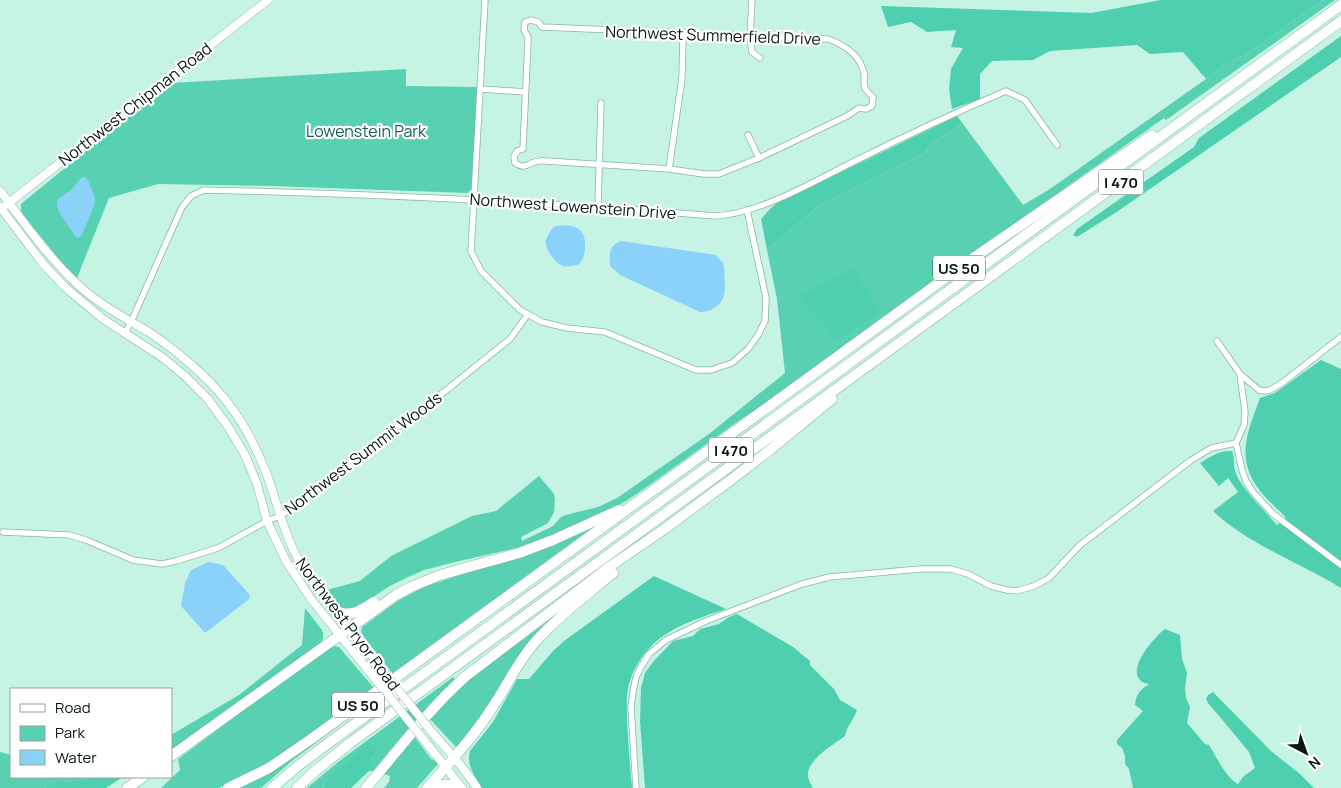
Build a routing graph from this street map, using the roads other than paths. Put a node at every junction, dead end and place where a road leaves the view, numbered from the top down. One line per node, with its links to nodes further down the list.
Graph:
1 (268, 0): 20 (main road, Northwest Chipman Road)
2 (485, 0): 9 (street)
3 (752, 0): 7 (street)
4 (1341, 5): 12 (highway, I 470)
5 (1341, 21): 29 (highway, I 470)
6 (683, 34): 7 (street, Northwest Summerfield Drive); 10 (street, Northwest Summerfield Drive); 17 (street)
7 (750, 36): 8 (street); 15 (street, Northwest Summerfield Drive)
8 (760, 58)
9 (481, 89): 10 (street); 19 (street)
10 (525, 92): 16 (street, Northwest Summerfield Drive)
11 (601, 103): 16 (street)
12 (1192, 114): 32 (highway, US 50); 48 (highway, I 470)
13 (748, 135): 15 (street)
14 (1057, 145): 23 (street, Northwest Lowenstein Drive)
15 (759, 158): 17 (street, Northwest Summerfield Drive)
16 (599, 164): 17 (street, Northwest Summerfield Drive); 21 (street)
17 (669, 169)
18 (0, 190): 20 (main road, Northwest Pryor Road)
19 (474, 199): 21 (street, Northwest Lowenstein Drive); 24 (street); 25 (street, Northwest Lowenstein Drive)
20 (9, 203): 22 (main road, Northwest Chipman Road); 25 (main road, Northwest Pryor Road)
21 (598, 206): 23 (street, Northwest Lowenstein Drive)
22 (0, 210): 26 (main road, Northwest Pryor Road)
23 (747, 210): 24 (street)
24 (528, 314): 33 (street, Northwest Summit Woods)
25 (131, 322): 26 (street, Northwest Lowenstein Drive); 33 (main road, Northwest Pryor Road)
26 (125, 333): 34 (main road, Northwest Pryor Road)
27 (1341, 337): 30 (street)
28 (1217, 341): 30 (street)
29 (900, 342): 35 (highway); 49 (highway, I 470)
30 (1240, 374): 31 (street)
31 (1236, 443): 37 (street); 55 (street)
32 (640, 500): 38 (highway); 47 (highway, US 50)
33 (280, 516): 34 (street, Northwest Summit Woods); 39 (main road, Northwest Pryor Road)
34 (267, 521): 36 (street, Northwest Summit Woods); 41 (main road, Northwest Pryor Road)
35 (664, 530): 43 (highway); 50 (highway)
36 (3, 532)
37 (1341, 565)
38 (470, 566): 39 (highway); 40 (highway)
39 (334, 609): 40 (main road, Northwest Pryor Road)
40 (349, 628): 41 (highway); 43 (main road, Northwest Pryor Road, bridge)
41 (339, 635): 42 (highway); 44 (main road, Northwest Pryor Road, bridge)
42 (172, 755)
43 (454, 757): 44 (highway); 54 (main road, Northwest Pryor Road)
44 (445, 767): 51 (highway); 53 (main road, Northwest Pryor Road)
45 (142, 778): 46 (highway)
46 (127, 788)
47 (228, 788)
48 (272, 788)
49 (297, 788)
50 (366, 788)
51 (426, 788)
52 (436, 788): 53 (highway)
53 (461, 788)
54 (476, 788)
55 (636, 788)

